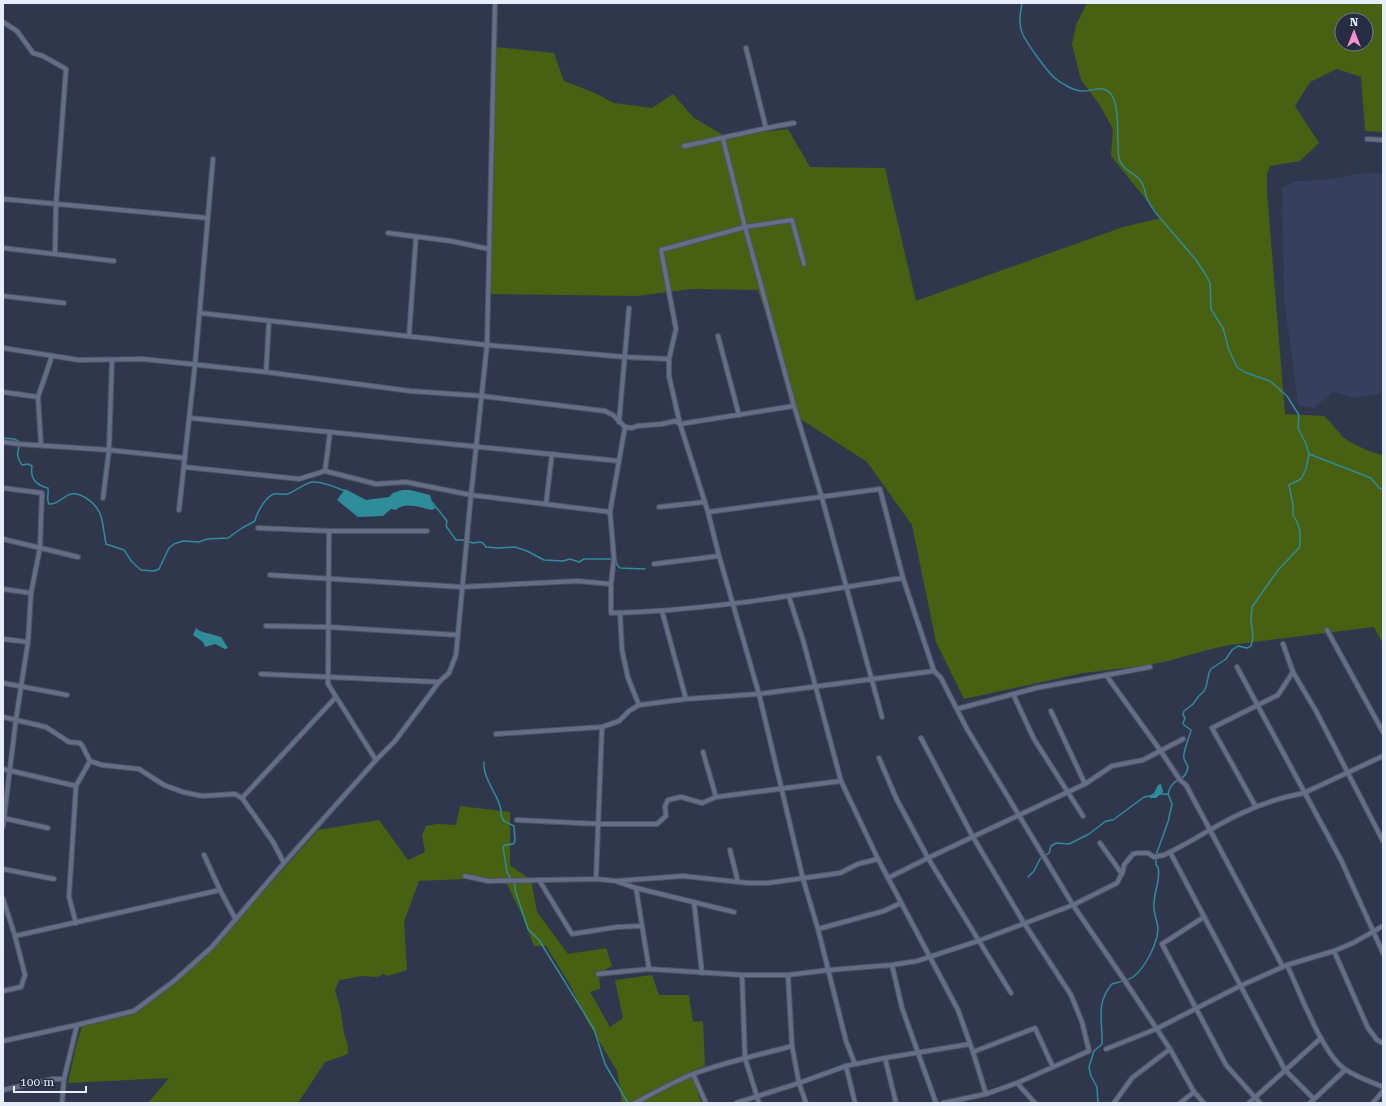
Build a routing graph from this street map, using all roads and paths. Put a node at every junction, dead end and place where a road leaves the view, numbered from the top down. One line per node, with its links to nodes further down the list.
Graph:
1 (495, 3): 18 (street)
2 (3, 22): 12 (street)
3 (746, 48): 5 (street)
4 (794, 123): 5 (street)
5 (766, 128): 6 (street)
6 (723, 139): 9 (street); 14 (street)
7 (1367, 139): 8 (street)
8 (1383, 140)
9 (684, 146)
10 (213, 159): 13 (street)
11 (3, 199): 12 (street)
12 (56, 204): 13 (street); 19 (street)
13 (208, 218): 25 (street)
14 (745, 227): 21 (street); 33 (street); 40 (street)
15 (388, 233): 16 (street)
16 (416, 236): 18 (street); 27 (street)
17 (3, 248): 19 (street)
18 (489, 250): 29 (street)
19 (55, 254): 20 (street)
20 (114, 261)
21 (804, 264)
22 (3, 296): 23 (street)
23 (64, 303)
24 (629, 308): 32 (street)
25 (200, 314): 26 (street); 35 (street)
26 (269, 322): 27 (street); 36 (street)
27 (409, 336): 29 (street)
28 (718, 336): 41 (street)
29 (487, 345): 32 (street); 38 (street)
30 (3, 348): 31 (street)
31 (52, 356): 34 (street); 39 (street)
32 (625, 357): 33 (street); 43 (street)
33 (669, 359): 44 (street)
34 (112, 360): 35 (street); 50 (street)
35 (195, 365): 36 (street); 42 (street)
36 (266, 372): 38 (street)
37 (3, 392): 39 (street)
38 (482, 396): 43 (street); 49 (street)
39 (38, 397): 48 (street)
40 (794, 406): 41 (street); 59 (street)
41 (739, 415): 44 (street)
42 (190, 418): 46 (street); 52 (street)
43 (619, 422): 45 (street)
44 (680, 424): 45 (street); 60 (street)
45 (625, 427): 53 (street)
46 (330, 432): 49 (street); 55 (street)
47 (3, 442): 48 (street)
48 (41, 445): 50 (street)
49 (476, 446): 51 (street); 57 (street)
50 (109, 450): 52 (street); 58 (street)
51 (552, 454): 53 (street); 61 (street)
52 (185, 458): 54 (street)
53 (619, 461): 64 (street)
54 (184, 467): 55 (street); 63 (street)
55 (325, 471): 57 (street)
56 (3, 488): 70 (street)
57 (471, 495): 61 (street); 78 (street)
58 (103, 498)
59 (822, 498): 65 (street); 75 (street); 79 (street)
60 (705, 502): 62 (street); 65 (street)
61 (546, 504): 64 (street)
62 (659, 507)
63 (180, 510)
64 (610, 512): 77 (street)
65 (708, 512): 71 (street)
66 (258, 528): 68 (street)
67 (427, 531): 68 (street)
68 (329, 532): 76 (street)
69 (3, 539): 70 (street)
70 (40, 548): 72 (street); 81 (street)
71 (719, 556): 73 (street); 83 (street)
72 (78, 557)
73 (654, 564)
74 (270, 576): 76 (street)
75 (903, 578): 79 (street); 95 (street)
76 (328, 579): 78 (street); 87 (street)
77 (611, 584): 78 (street); 85 (street)
78 (462, 586): 89 (street)
79 (846, 587): 82 (street); 100 (street)
80 (3, 589): 81 (street)
81 (31, 593): 91 (street)
82 (789, 597): 83 (street); 104 (street)
83 (732, 604): 84 (street); 105 (street)
84 (662, 611): 85 (street); 109 (street)
85 (620, 613): 110 (street)
86 (266, 626): 87 (street)
87 (328, 627): 89 (street); 99 (street)
88 (1326, 630): 118 (street)
89 (458, 635): 101 (street)
90 (3, 639): 91 (street)
91 (28, 642): 103 (street)
92 (1283, 644): 96 (street)
93 (1150, 667): 98 (street)
94 (1237, 667): 111 (street)
95 (934, 671): 100 (street); 112 (street)
96 (1292, 672): 111 (street); 130 (street)
97 (261, 674): 99 (street)
98 (1106, 675): 106 (street); 122 (street)
99 (327, 678): 101 (street); 108 (street)
100 (871, 679): 104 (street); 115 (street)
101 (439, 682): 126 (street)
102 (3, 683): 103 (street)
103 (22, 687): 107 (street); 116 (street)
104 (815, 687): 105 (street); 131 (street)
105 (759, 694): 109 (street); 134 (street)
106 (1013, 694): 112 (street); 135 (street)
107 (66, 695)
108 (336, 697): 126 (street); 138 (street)
109 (686, 699): 110 (street)
110 (639, 705): 117 (street)
111 (1258, 706): 136 (street); 139 (street)
112 (957, 709): 140 (street)
113 (1051, 710): 132 (street)
114 (3, 717): 116 (street)
115 (882, 717)
116 (16, 719): 127 (street); 129 (street)
117 (602, 727): 119 (street); 144 (street)
118 (1383, 732)
119 (496, 734)
120 (921, 738): 148 (street)
121 (1183, 739): 122 (street)
122 (1160, 750): 132 (street); 147 (street)
123 (703, 752): 137 (street)
124 (1383, 756): 130 (street)
125 (879, 758): 154 (street)
126 (376, 760): 156 (street)
127 (90, 761): 133 (street); 138 (street)
128 (3, 769): 129 (street)
129 (10, 770): 133 (street); 142 (street)
130 (1348, 773): 136 (street); 149 (street)
131 (841, 781): 134 (street); 155 (street)
132 (1085, 784): 135 (street)
133 (76, 786): 176 (street)
134 (782, 789): 137 (street); 163 (street)
135 (1067, 792): 140 (street); 141 (street)
136 (1304, 793): 139 (street); 181 (street)
137 (716, 797): 144 (street)
138 (242, 798): 156 (street)
139 (1256, 807): 147 (street)
140 (1019, 815): 148 (street); 172 (street)
141 (1083, 816)
142 (4, 818): 145 (street); 146 (street)
143 (517, 820): 144 (street)
144 (599, 824): 162 (street)
145 (3, 826)
146 (48, 828)
147 (1210, 830): 152 (street); 188 (street)
148 (973, 837): 154 (street); 177 (street)
149 (1383, 841)
150 (1100, 843): 158 (street)
151 (730, 850): 166 (street)
152 (1170, 852): 158 (street); 174 (street)
153 (204, 855): 168 (street)
154 (928, 858): 160 (street); 183 (street)
155 (878, 859): 160 (street); 163 (street)
156 (284, 863): 175 (street)
157 (3, 869): 161 (street)
158 (1122, 874): 172 (street)
159 (465, 876): 164 (street)
160 (888, 878): 171 (street)
161 (54, 879)
162 (596, 879): 164 (street); 165 (street)
163 (803, 879): 166 (street); 180 (street)
164 (539, 880): 178 (street)
165 (616, 881): 166 (street); 167 (street)
166 (738, 882)
167 (636, 888): 170 (street); 178 (street)
168 (220, 890): 175 (street); 176 (street)
169 (3, 899): 182 (street)
170 (694, 902): 173 (street); 191 (street)
171 (901, 903): 180 (street); 186 (street)
172 (1073, 904): 177 (street); 200 (street)
173 (734, 912)
174 (1204, 917): 195 (street); 198 (street)
175 (236, 920): 199 (street)
176 (76, 923): 182 (street)
177 (1024, 924): 183 (street); 214 (street)
178 (642, 926): 189 (street)
179 (1383, 926): 181 (street)
180 (818, 929): 190 (street)
181 (1373, 931): 184 (street); 185 (street)
182 (15, 936): 196 (street)
183 (978, 941): 186 (street); 197 (street)
184 (1334, 951): 188 (street); 203 (street)
185 (1383, 953)
186 (930, 957): 187 (street); 204 (street)
187 (892, 966): 190 (street); 208 (street)
188 (1285, 966): 195 (street); 201 (street)
189 (649, 970): 191 (street); 192 (street)
190 (829, 970): 194 (street); 212 (street)
191 (702, 973): 193 (street)
192 (598, 974)
193 (742, 975): 194 (street); 210 (street)
194 (788, 975): 205 (street)
195 (1240, 986): 198 (street); 215 (street)
196 (3, 991)
197 (1011, 993)
198 (1196, 1010): 200 (street); 227 (street)
199 (77, 1025): 202 (street); 218 (street)
200 (1156, 1029): 206 (street); 207 (street)
201 (1321, 1038): 215 (street); 216 (street)
202 (3, 1041)
203 (1383, 1042)
204 (970, 1044): 208 (street); 209 (street)
205 (792, 1046): 210 (street); 219 (street)
206 (1106, 1049)
207 (1170, 1049): 224 (street); 240 (street)
208 (918, 1052): 211 (street); 237 (street)
209 (973, 1052): 214 (street); 225 (street)
210 (745, 1058): 217 (street); 226 (street)
211 (885, 1058): 212 (street); 236 (street)
212 (855, 1064): 213 (street)
213 (846, 1066): 219 (street); 235 (street)
214 (1053, 1067): 220 (street)
215 (1285, 1070): 227 (street); 228 (street)
216 (1345, 1070): 221 (street); 228 (street)
217 (694, 1074): 230 (street); 231 (street)
218 (64, 1079): 222 (street); 229 (street)
219 (799, 1083): 226 (street); 234 (street)
220 (1017, 1083): 225 (street); 239 (street)
221 (1383, 1087)
222 (3, 1090)
223 (1383, 1091): 246 (street)
224 (1194, 1092): 241 (street); 242 (street)
225 (986, 1094): 238 (street)
226 (757, 1097): 232 (street); 233 (street)
227 (1255, 1098): 243 (street); 244 (street)
228 (1314, 1099): 245 (street)
229 (62, 1103)
230 (635, 1103)
231 (706, 1103)
232 (736, 1103)
233 (759, 1103)
234 (806, 1103)
235 (855, 1103)
236 (896, 1103)
237 (936, 1103)
238 (943, 1103)
239 (1035, 1103)
240 (1114, 1103)
241 (1180, 1103)
242 (1204, 1103)
243 (1249, 1103)
244 (1260, 1103)
245 (1310, 1103)
246 (1373, 1103)

